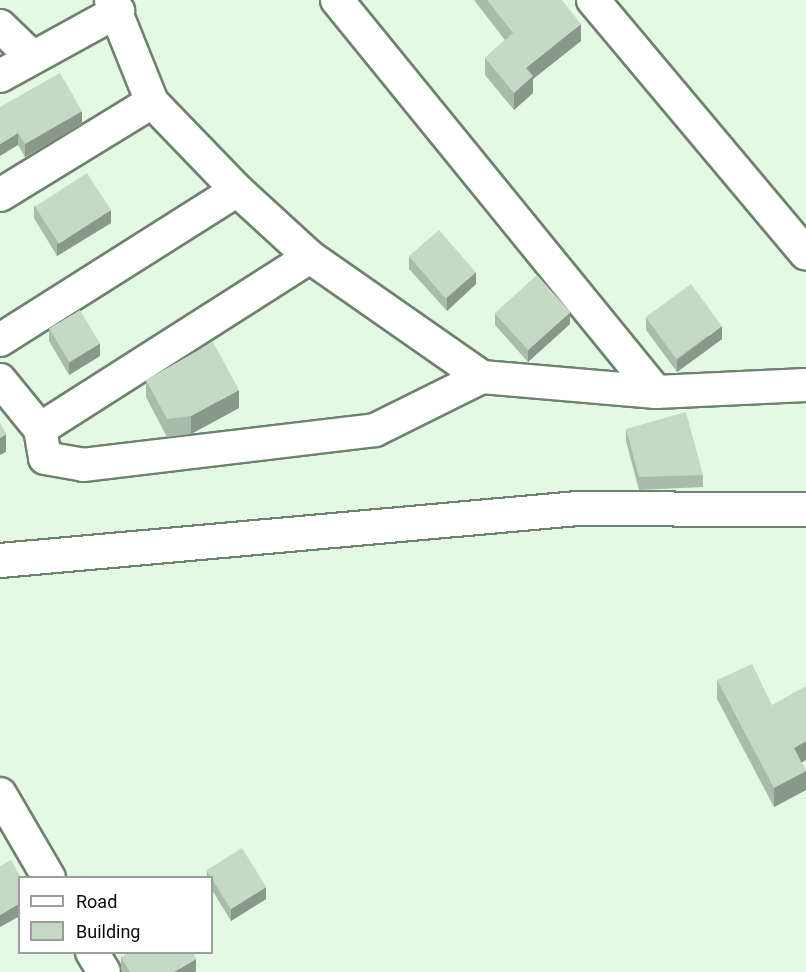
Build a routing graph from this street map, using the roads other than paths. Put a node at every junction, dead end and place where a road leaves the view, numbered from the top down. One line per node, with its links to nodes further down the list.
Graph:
1 (337, 0): 16 (street)
2 (593, 0): 10 (street)
3 (115, 6): 5 (street); 7 (street)
4 (0, 26): 5 (street)
5 (32, 57): 6 (street)
6 (0, 76)
7 (152, 102): 8 (street); 9 (street)
8 (237, 190): 11 (street); 12 (street)
9 (0, 195)
10 (806, 254)
11 (310, 257): 13 (street); 17 (street)
12 (0, 340)
13 (482, 377): 16 (street); 17 (street)
14 (0, 380): 17 (street)
15 (806, 385): 16 (street)
16 (656, 392)
17 (40, 429)
18 (806, 509): 19 (street)
19 (0, 560)
20 (0, 794): 21 (street)
21 (9, 831): 22 (street)
22 (47, 876)

